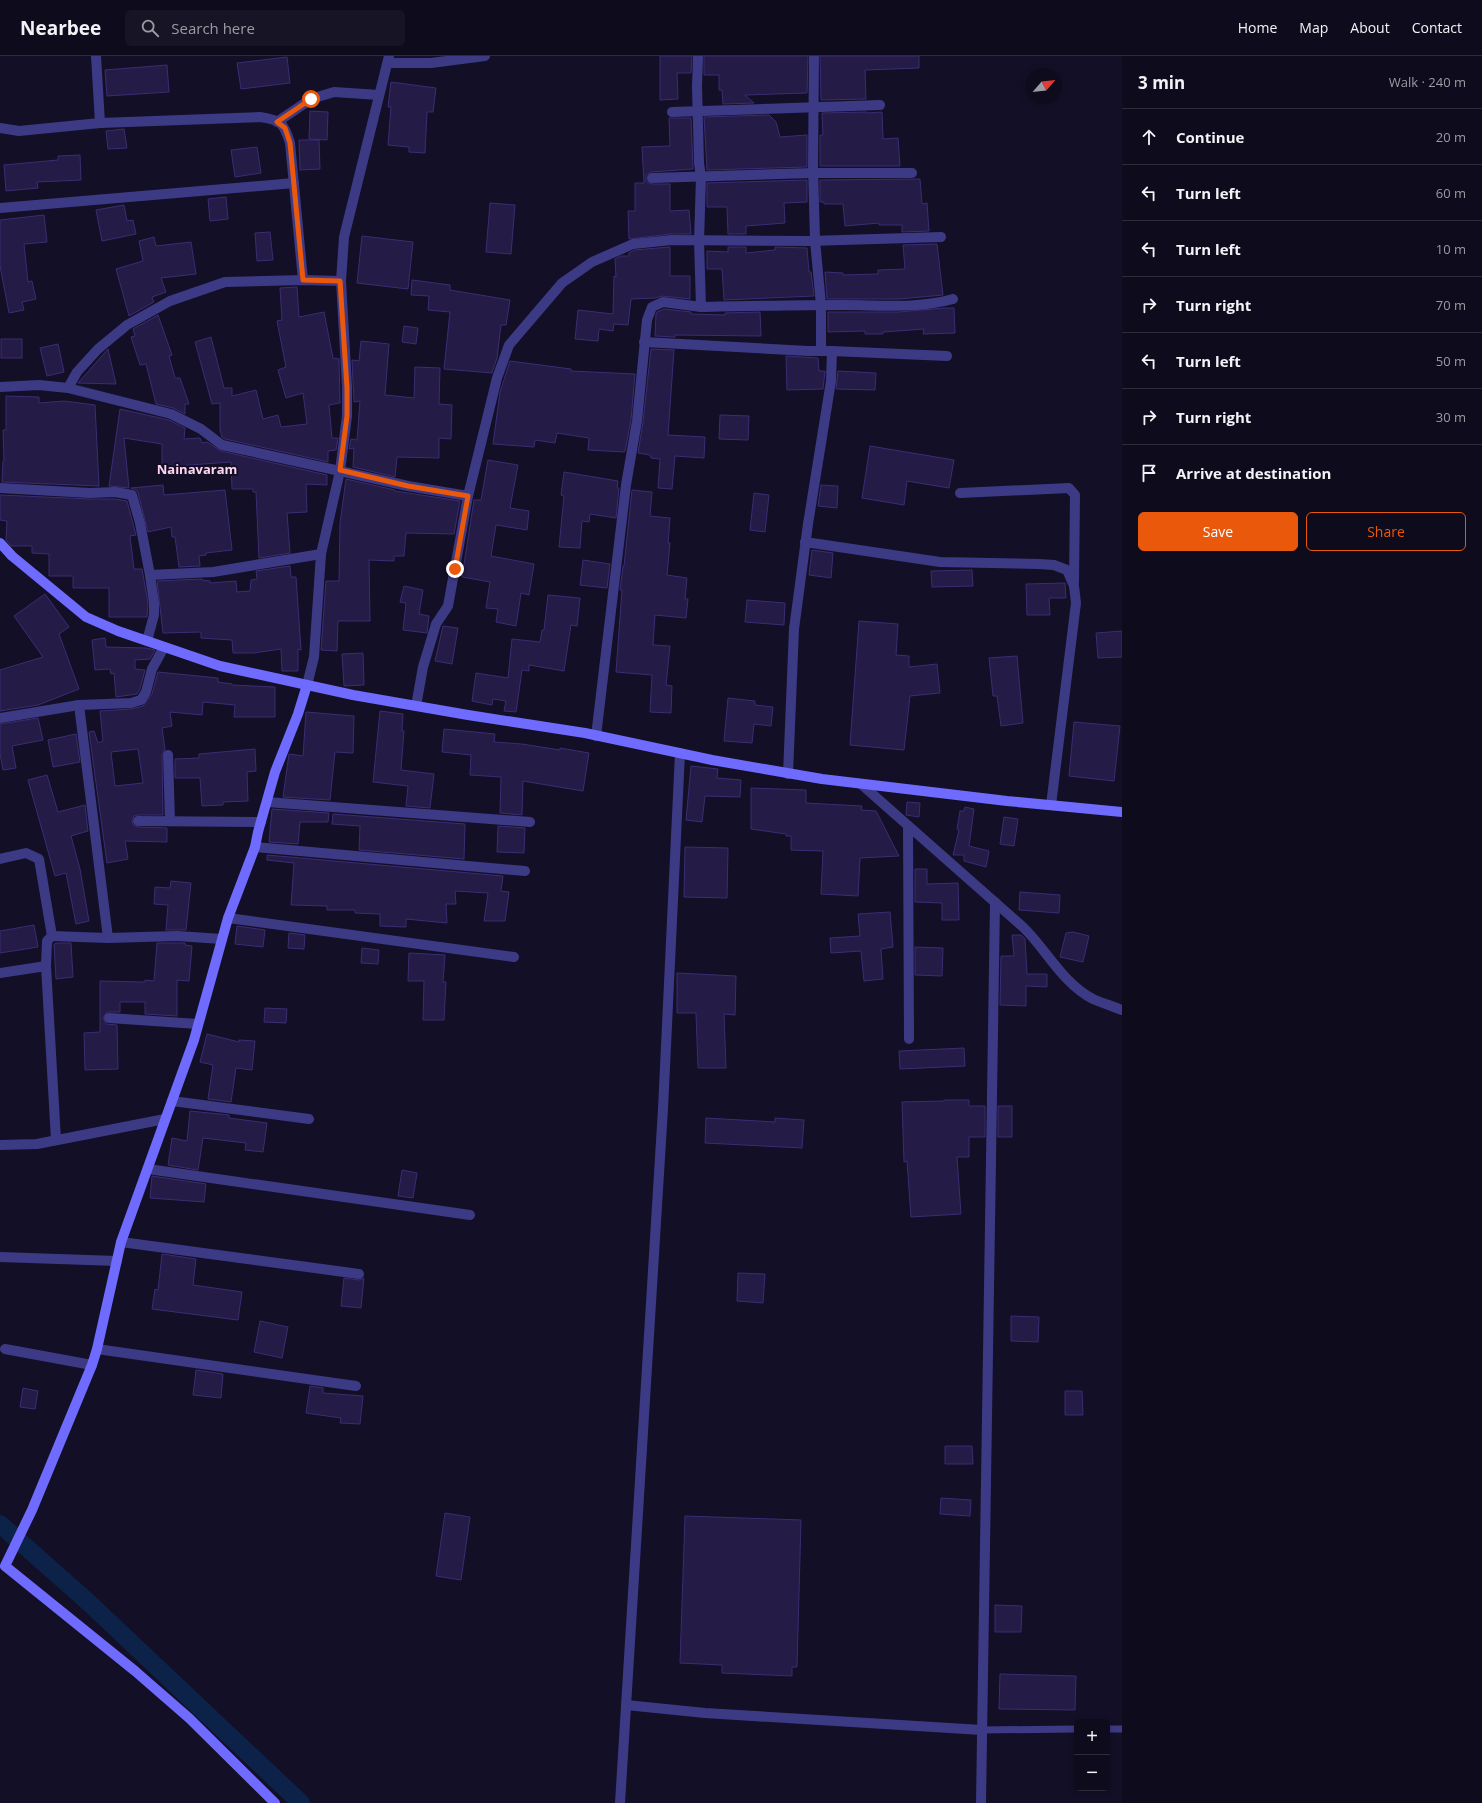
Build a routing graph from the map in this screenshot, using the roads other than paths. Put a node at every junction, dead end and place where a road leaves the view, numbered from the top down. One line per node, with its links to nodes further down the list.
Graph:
1 (96, 56): 12 (street)
2 (485, 56): 5 (street)
3 (698, 56): 9 (street)
4 (814, 56): 8 (street)
5 (388, 59): 6 (street)
6 (379, 95): 11 (street); 24 (street)
7 (880, 105): 8 (street)
8 (814, 107): 9 (street); 14 (street)
9 (697, 111): 10 (street); 16 (street)
10 (672, 112)
11 (277, 122): 12 (street); 18 (street)
12 (100, 123): 13 (street)
13 (0, 128)
14 (813, 173): 15 (street); 16 (street); 21 (street)
15 (912, 173)
16 (701, 176): 17 (street); 22 (street)
17 (652, 178)
18 (294, 183): 19 (street); 23 (street)
19 (0, 208)
20 (941, 237): 21 (street)
21 (815, 240): 22 (street); 26 (street)
22 (699, 241): 27 (street); 37 (street)
23 (303, 280): 24 (street); 33 (street)
24 (340, 281): 34 (street)
25 (953, 299): 26 (street)
26 (821, 305): 27 (street); 29 (street)
27 (701, 307): 28 (street)
28 (644, 342): 29 (street); 49 (street)
29 (821, 350): 30 (street)
30 (832, 351): 31 (street); 38 (street)
31 (947, 356)
32 (0, 387): 33 (street)
33 (68, 388): 34 (street)
34 (340, 470): 37 (street); 40 (street)
35 (0, 488): 41 (street)
36 (960, 493): 42 (street)
37 (468, 496): 47 (street)
38 (805, 542): 42 (street); 52 (street)
39 (0, 543): 43 (street)
40 (321, 554): 41 (street); 45 (street)
41 (150, 575): 43 (street)
42 (1074, 586): 55 (street)
43 (147, 641): 44 (street)
44 (164, 647): 45 (street); 46 (street)
45 (307, 684): 47 (street); 54 (street)
46 (79, 705): 48 (street); 68 (street)
47 (416, 706): 49 (street)
48 (0, 718)
49 (596, 736): 50 (street)
50 (680, 753): 52 (street); 93 (street)
51 (168, 755): 58 (street)
52 (788, 774): 53 (street)
53 (861, 784): 55 (street); 61 (street)
54 (267, 802): 59 (street); 60 (street)
55 (1051, 805): 56 (street)
56 (1122, 812)
57 (138, 821): 58 (street)
58 (170, 821): 59 (street)
59 (260, 822): 62 (street)
60 (530, 822)
61 (908, 826): 65 (street); 76 (street)
62 (255, 847): 64 (street); 66 (street)
63 (0, 859): 67 (street)
64 (525, 871)
65 (995, 902): 73 (street); 97 (street)
66 (228, 918): 69 (street); 70 (street)
67 (52, 936): 68 (street); 71 (street)
68 (108, 938): 69 (street)
69 (222, 939): 75 (street)
70 (514, 957)
71 (46, 966): 72 (street); 80 (street)
72 (0, 974)
73 (1122, 1010)
74 (109, 1018): 75 (street)
75 (198, 1024): 77 (street)
76 (909, 1039)
77 (172, 1101): 78 (street); 79 (street)
78 (309, 1118)
79 (166, 1119): 80 (street); 82 (street)
80 (56, 1140): 81 (street)
81 (0, 1145)
82 (148, 1169): 83 (street); 84 (street)
83 (470, 1215)
84 (121, 1242): 86 (street); 87 (street)
85 (0, 1257): 86 (street)
86 (117, 1261): 89 (street)
87 (359, 1274)
88 (5, 1349): 90 (street)
89 (97, 1349): 90 (street); 91 (street)
90 (92, 1365): 92 (street)
91 (356, 1386)
92 (2, 1563): 98 (street)
93 (626, 1705): 97 (street); 99 (street)
94 (1074, 1729): 97 (lane)
95 (1110, 1729): 96 (lane)
96 (1122, 1729)
97 (982, 1730): 100 (street)
98 (275, 1803)
99 (620, 1803)
100 (981, 1803)

